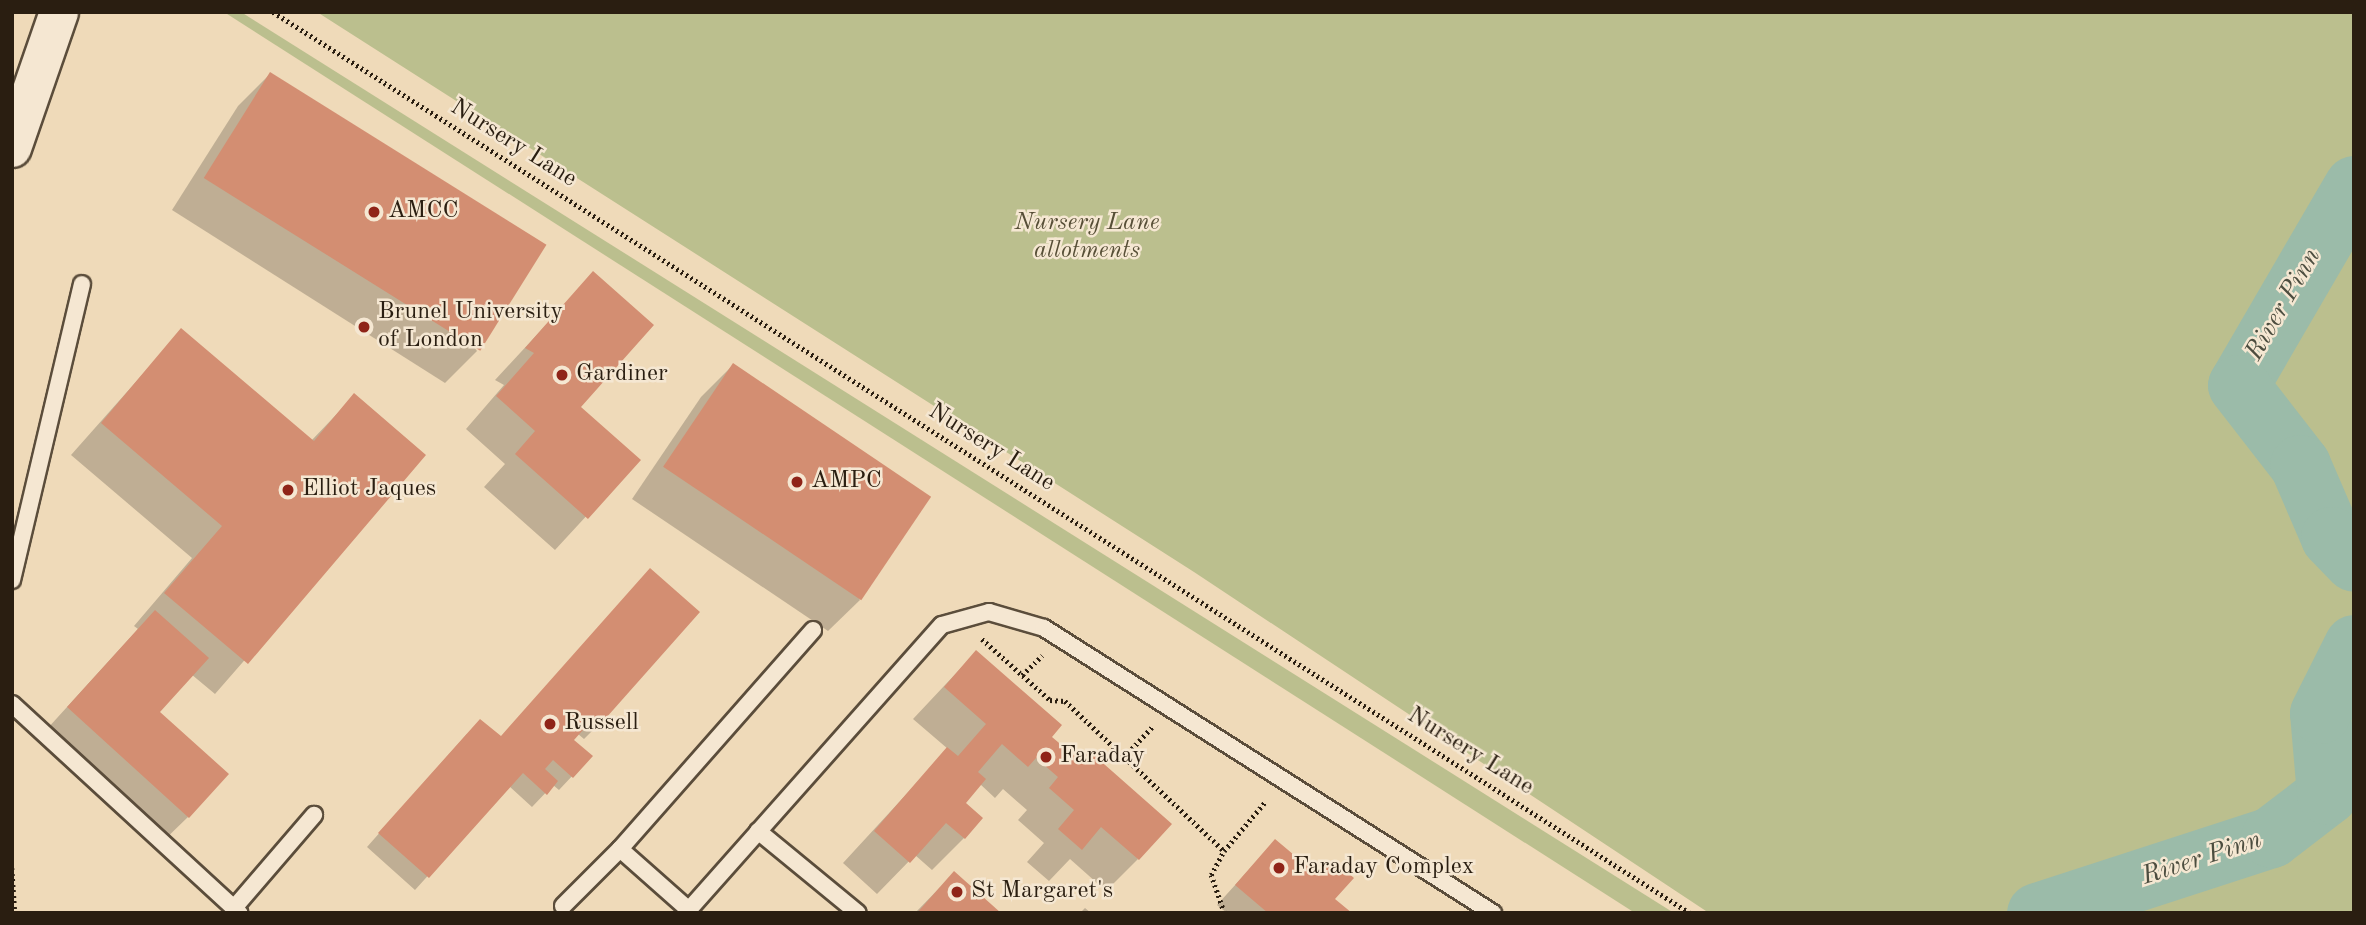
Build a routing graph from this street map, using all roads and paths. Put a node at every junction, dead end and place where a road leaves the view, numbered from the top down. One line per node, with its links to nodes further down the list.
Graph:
1 (59, 12): 3 (street)
2 (273, 12): 26 (path, Nursery Lane)
3 (12, 148)
4 (82, 284): 5 (lane)
5 (12, 580)
6 (971, 629): 9 (path)
7 (813, 630): 16 (lane)
8 (1049, 649): 9 (path)
9 (1022, 675): 12 (path)
10 (12, 704): 20 (lane)
11 (1161, 718): 12 (path)
12 (1125, 757): 17 (path)
13 (1274, 807): 17 (path)
14 (314, 815): 20 (lane)
15 (758, 831): 21 (lane); 23 (lane); 25 (lane)
16 (620, 849): 19 (lane); 21 (lane)
17 (1224, 851): 24 (path)
18 (12, 868): 22 (path)
19 (563, 906)
20 (237, 910)
21 (688, 911)
22 (15, 913)
23 (858, 913)
24 (1224, 913)
25 (1493, 913)
26 (1690, 913)

